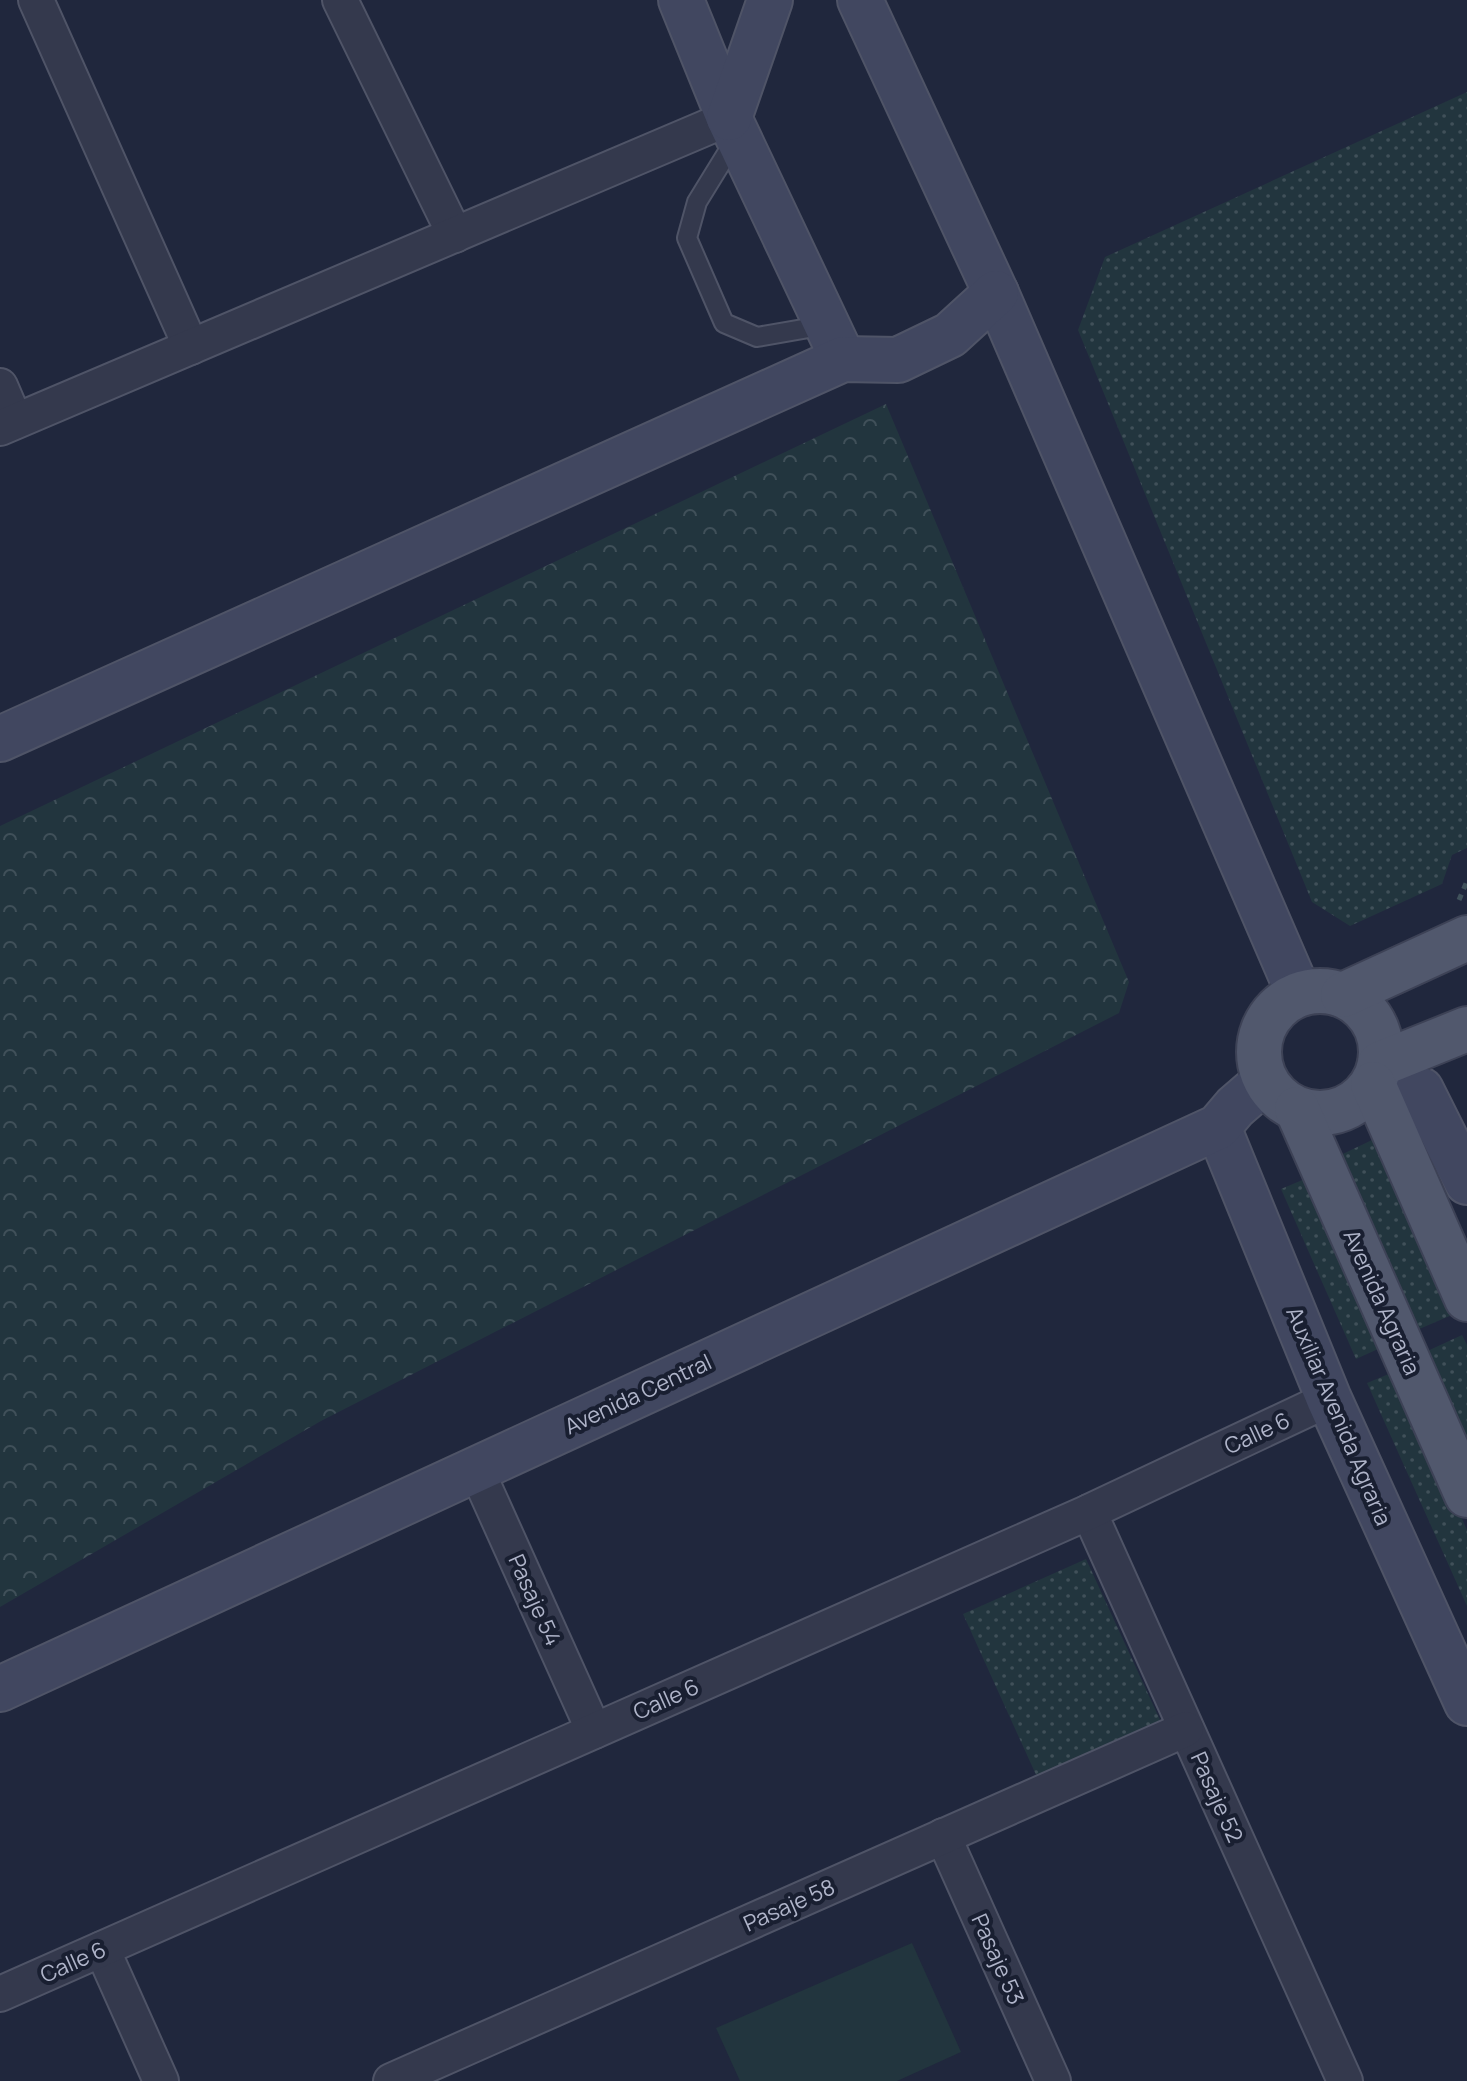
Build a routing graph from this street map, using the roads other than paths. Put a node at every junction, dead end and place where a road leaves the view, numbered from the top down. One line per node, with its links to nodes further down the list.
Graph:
1 (36, 0): 10 (street)
2 (340, 0): 7 (street)
3 (681, 0): 6 (main road)
4 (770, 0): 6 (main road)
5 (860, 0): 8 (main road)
6 (733, 127): 7 (street); 9 (main road); 9 (lane)
7 (455, 235): 10 (street)
8 (996, 293): 9 (main road); 15 (main road)
9 (835, 342): 13 (main road)
10 (191, 347): 12 (street)
11 (0, 386): 12 (street)
12 (8, 424)
13 (0, 739)
14 (1467, 938): 16 (main road)
15 (1299, 994): 16 (main road); 19 (main road)
16 (1343, 995): 18 (main road)
17 (1467, 1029): 18 (main road)
18 (1377, 1074): 19 (main road); 21 (main road); 22 (main road)
19 (1281, 1096): 20 (main road, Avenida Central); 25 (main road, Avenida Agraria)
20 (1218, 1127): 23 (main road, Auxiliar Avenida Agraria); 24 (main road, Avenida Central)
21 (1467, 1182)
22 (1467, 1299)
23 (1329, 1399): 26 (street, Calle 6); 28 (main road, Auxiliar Avenida Agraria)
24 (476, 1469): 27 (main road, Avenida Central); 30 (street, Pasaje 54)
25 (1467, 1495)
26 (1089, 1512): 29 (street, Pasaje 52); 30 (street, Calle 6)
27 (0, 1689)
28 (1467, 1703)
29 (1186, 1729): 31 (street, Pasaje 58); 38 (street, Pasaje 52)
30 (594, 1731): 32 (street, Calle 6)
31 (943, 1836): 34 (street, Pasaje 58); 37 (street, Pasaje 53)
32 (102, 1949): 33 (street, Calle 6); 35 (street)
33 (0, 1994)
34 (428, 2074): 36 (street, Pasaje 58)
35 (161, 2081)
36 (391, 2081)
37 (1053, 2081)
38 (1345, 2081)

